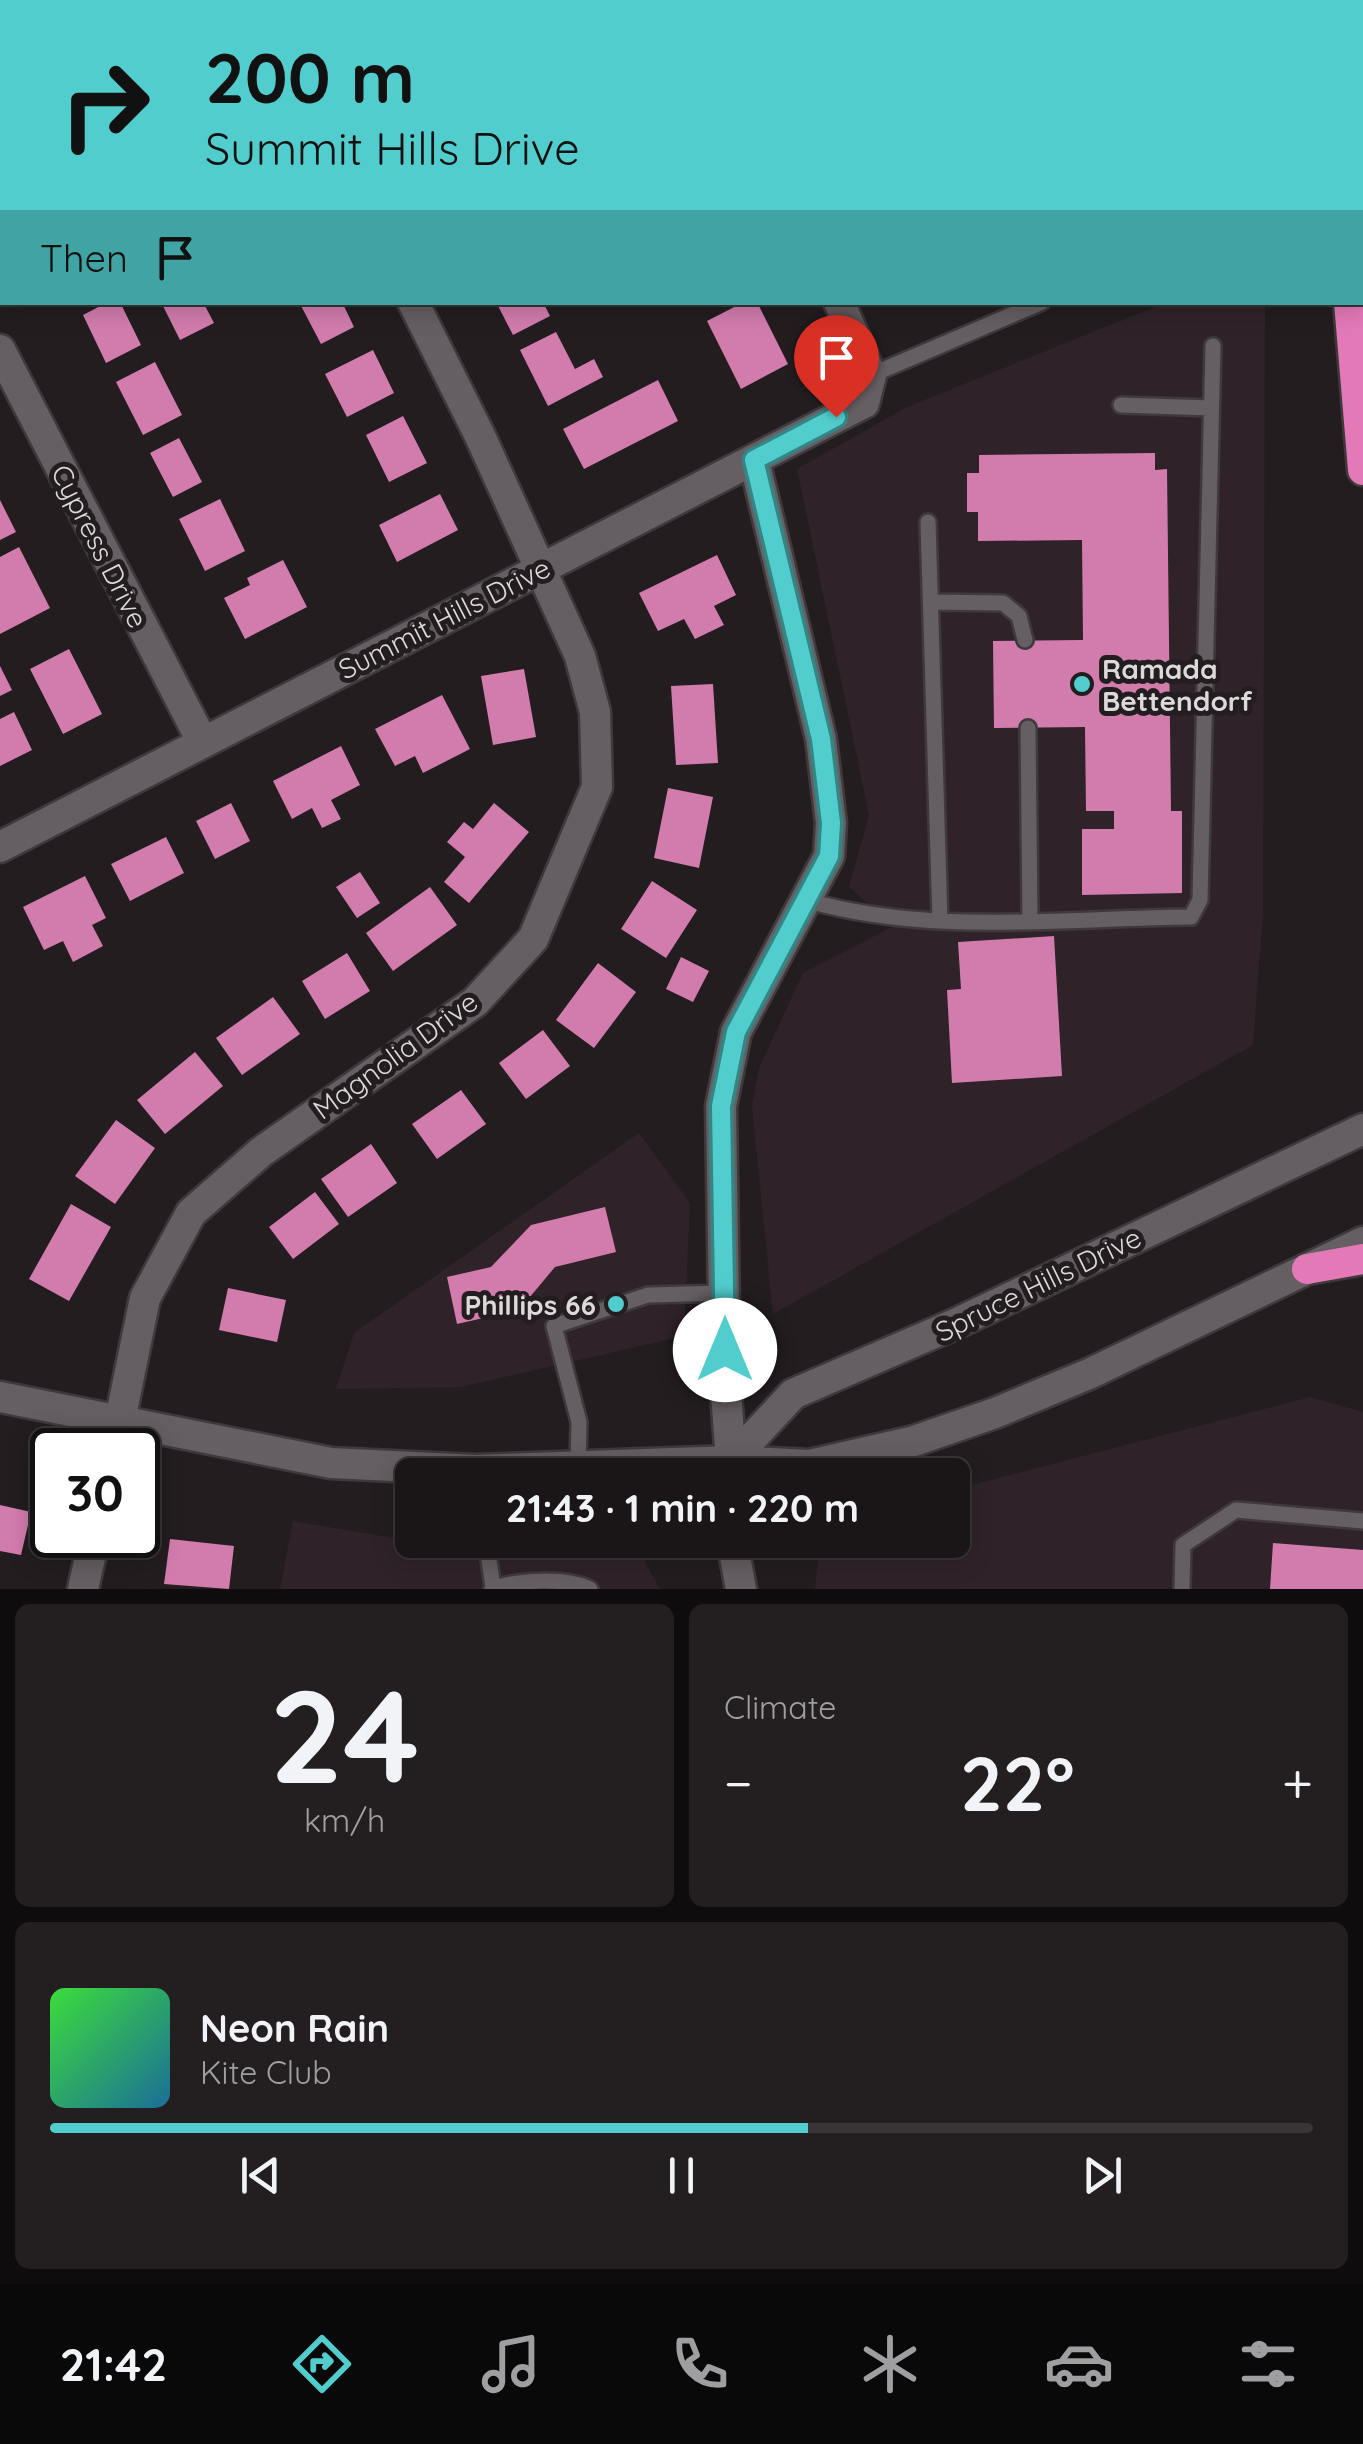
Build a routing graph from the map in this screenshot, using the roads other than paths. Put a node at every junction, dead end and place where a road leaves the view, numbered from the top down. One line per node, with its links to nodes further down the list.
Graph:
1 (414, 305): 13 (street, Magnolia Drive)
2 (840, 305): 7 (street)
3 (1035, 305): 7 (lane)
4 (1349, 305): 11 (highway)
5 (1213, 346): 9 (lane)
6 (0, 350): 17 (street, Cypress Drive)
7 (871, 376): 10 (street, Summit Hills Drive)
8 (1121, 405): 9 (lane)
9 (1212, 408): 20 (lane)
10 (754, 460): 13 (street, Summit Hills Drive); 19 (street)
11 (1363, 470)
12 (928, 522): 14 (lane)
13 (540, 569): 17 (street, Summit Hills Drive); 28 (street, Magnolia Drive)
14 (932, 602): 15 (lane); 21 (lane)
15 (1025, 640)
16 (1028, 728): 20 (lane)
17 (202, 741): 18 (street, Summit Hills Drive)
18 (0, 847)
19 (806, 900): 21 (lane); 26 (street)
20 (1030, 918): 21 (lane)
21 (940, 922)
22 (1363, 1129): 32 (street, Spruce Hills Drive)
23 (1363, 1242): 25 (street)
24 (1363, 1259): 25 (highway)
25 (1307, 1268): 33 (street)
26 (725, 1292): 30 (lane); 31 (street)
27 (0, 1398): 28 (street)
28 (120, 1420): 29 (street, Magnolia Drive); 34 (street)
29 (118, 1428)
30 (578, 1458)
31 (731, 1458)
32 (739, 1458)
33 (841, 1458)
34 (395, 1467)
35 (1363, 1521): 43 (lane)
36 (90, 1558): 40 (street)
37 (488, 1558): 39 (lane)
38 (735, 1558): 42 (street)
39 (492, 1588): 41 (lane)
40 (83, 1589)
41 (590, 1589)
42 (741, 1589)
43 (1182, 1589)

